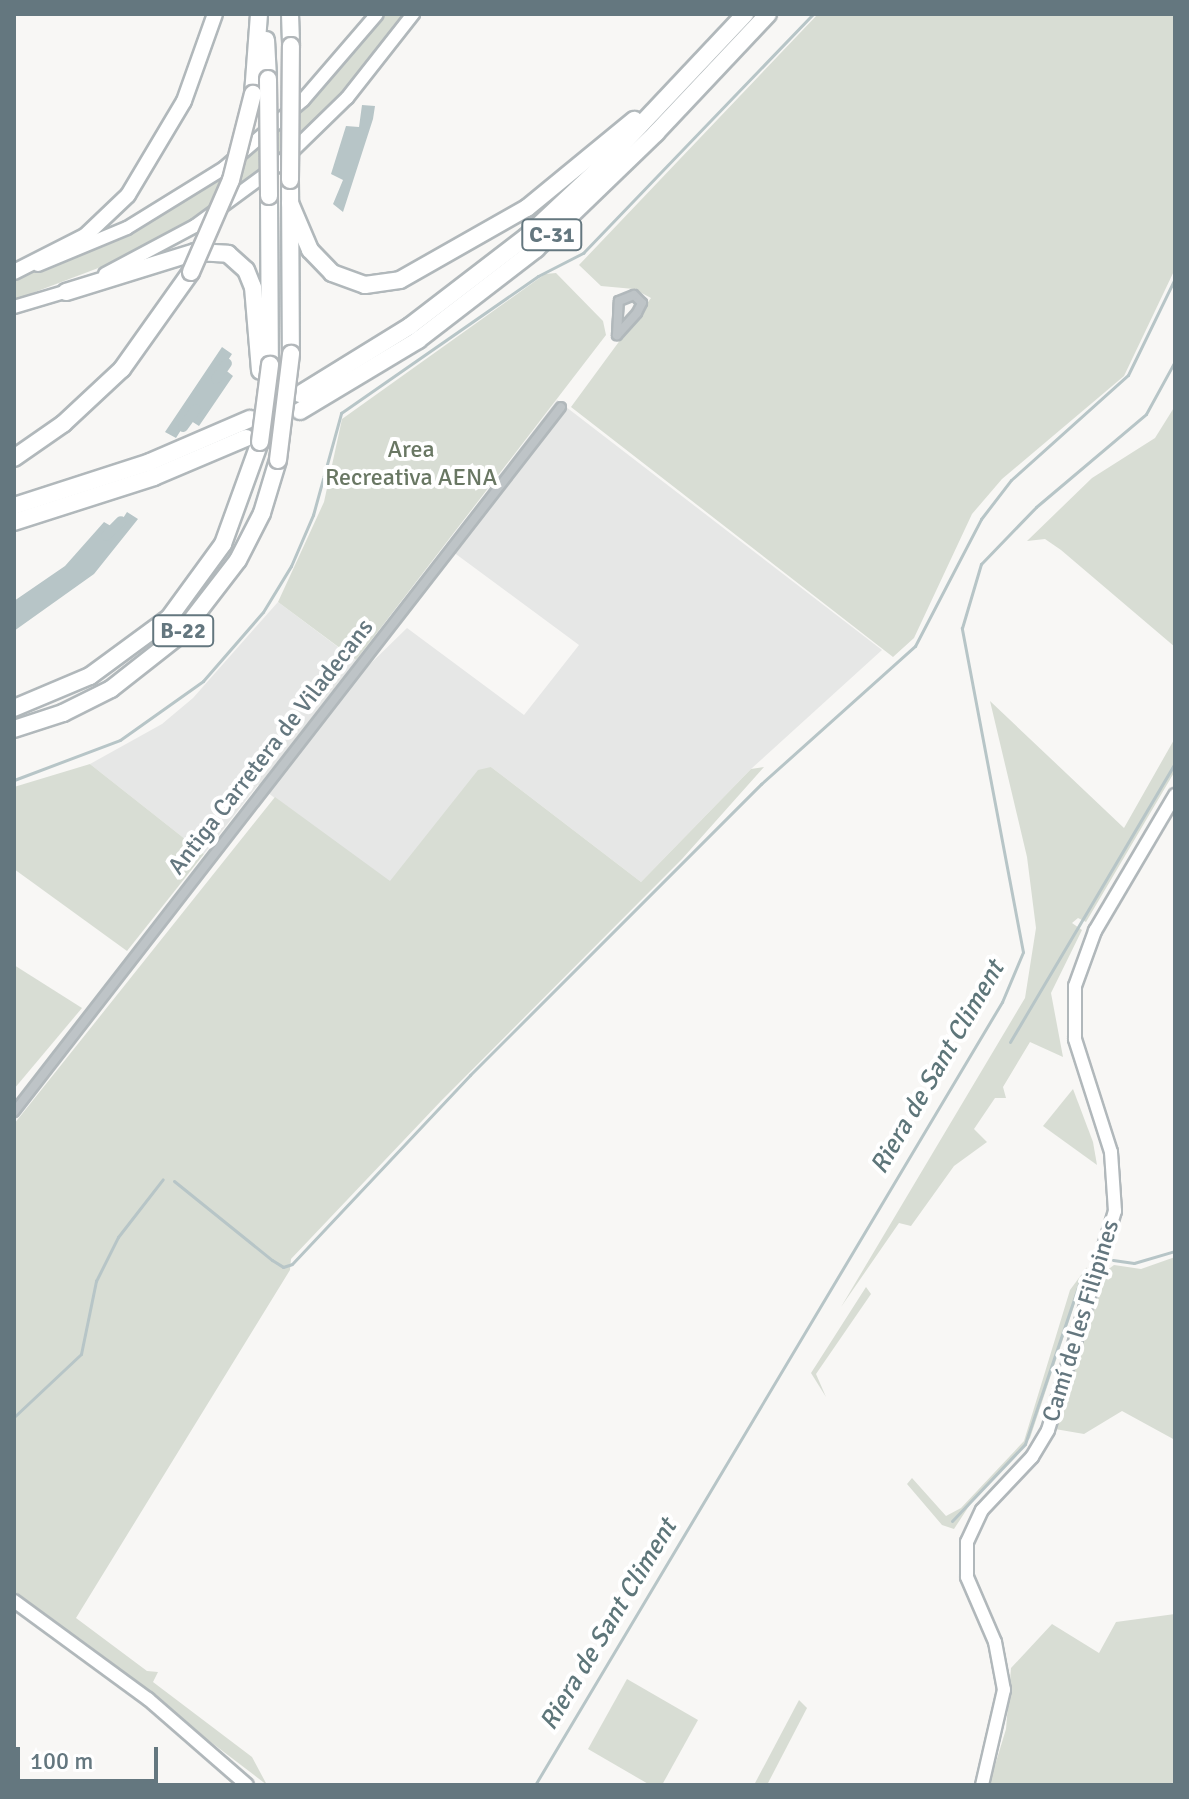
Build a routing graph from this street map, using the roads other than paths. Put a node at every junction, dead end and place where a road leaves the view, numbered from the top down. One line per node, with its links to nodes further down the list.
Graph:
1 (215, 14): 10 (main road)
2 (262, 14): 14 (highway, bridge); 20 (highway, bridge)
3 (290, 14): 9 (highway, B-22, bridge)
4 (377, 14): 10 (main road)
5 (413, 14): 11 (main road)
6 (745, 14): 8 (highway, C-31)
7 (768, 14): 17 (highway, C-31)
8 (689, 73): 9 (highway); 15 (highway, C-31)
9 (290, 203): 24 (highway, B-22, bridge)
10 (14, 272)
11 (66, 292): 12 (main road); 14 (highway)
12 (14, 307)
13 (617, 335): 13 (street)
14 (265, 368): 19 (highway, bridge)
15 (300, 394)
16 (561, 407): 26 (street, Antiga Carretera de Viladecans)
17 (300, 411)
18 (250, 419): 21 (highway)
19 (253, 440): 22 (highway); 23 (highway)
20 (14, 458)
21 (14, 506)
22 (14, 522)
23 (14, 708)
24 (14, 729)
25 (1175, 795): 29 (main road, Camí de les Filipines)
26 (14, 1112)
27 (14, 1601): 28 (main road)
28 (247, 1785)
29 (982, 1785)

